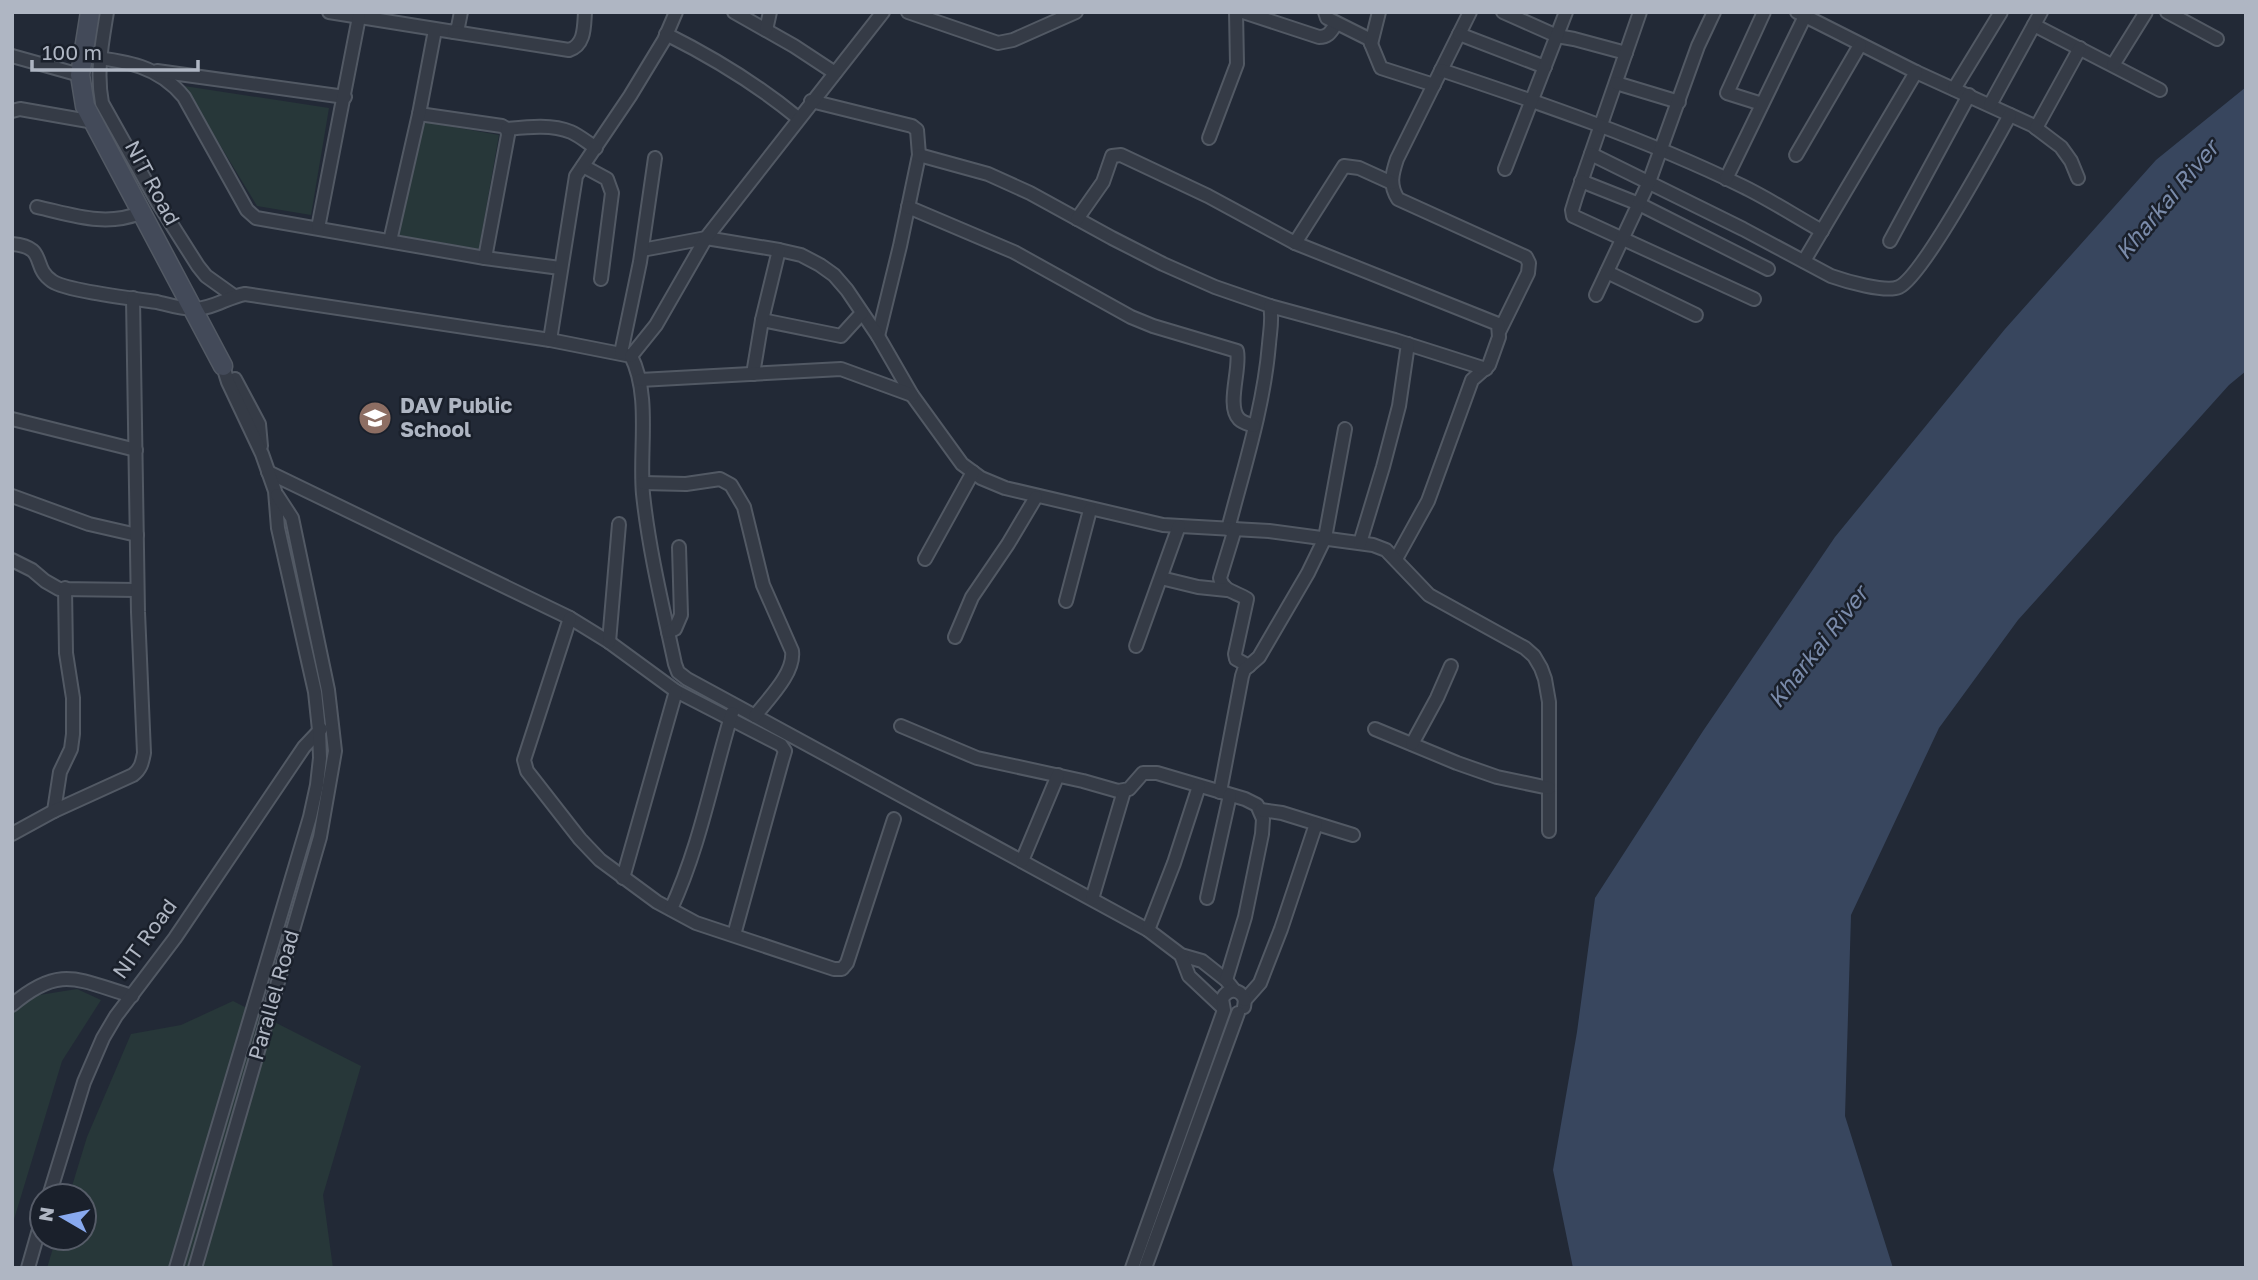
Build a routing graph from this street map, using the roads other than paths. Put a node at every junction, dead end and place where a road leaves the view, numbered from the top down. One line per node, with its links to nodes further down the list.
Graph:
1 (90, 12): 43 (main road, NIT Road)
2 (107, 12): 43 (street)
3 (329, 12): 27 (street)
4 (461, 12): 33 (street)
5 (585, 12): 33 (street)
6 (676, 12): 34 (street)
7 (734, 12): 32 (street)
8 (771, 12): 32 (street)
9 (883, 12): 49 (street)
10 (908, 12): 11 (street)
11 (1076, 12)
12 (1236, 12): 70 (street)
13 (1243, 12): 29 (street)
14 (1325, 12): 29 (street)
15 (1379, 12): 38 (street)
16 (1469, 12): 35 (street)
17 (1503, 12): 36 (street)
18 (1566, 12): 36 (street)
19 (1640, 12): 41 (street)
20 (1714, 12): 59 (street)
21 (1764, 12): 60 (street)
22 (2001, 12): 53 (street)
23 (2041, 12): 30 (street)
24 (2146, 12): 44 (street)
25 (2171, 13): 37 (street)
26 (1801, 14): 39 (street); 60 (street)
27 (359, 17): 28 (street); 56 (street)
28 (383, 17): 31 (street)
29 (1336, 24): 38 (street)
30 (2034, 24): 40 (street); 61 (street)
31 (435, 30): 33 (street); 63 (street)
32 (766, 30): 49 (street)
33 (454, 32)
34 (666, 34): 65 (street); 71 (street)
35 (1459, 34): 45 (street); 46 (street)
36 (1557, 36): 41 (street); 45 (street)
37 (2217, 39)
38 (1371, 44): 52 (street)
39 (1860, 45): 48 (street); 75 (street)
40 (2080, 48): 44 (street); 68 (street)
41 (1626, 53): 51 (street)
42 (12, 56): 50 (street)
43 (91, 57): 47 (street); 50 (main road, NIT Road); 106 (street)
44 (2113, 65): 54 (street)
45 (1545, 68): 57 (street)
46 (1441, 70): 52 (street); 57 (street)
47 (153, 71): 56 (street); 89 (street)
48 (1916, 72): 53 (street); 90 (street)
49 (835, 73): 58 (street)
50 (80, 75): 66 (main road, NIT Road)
51 (1616, 83): 59 (street); 67 (street)
52 (1434, 85): 83 (street)
53 (1954, 89): 55 (street)
54 (2160, 90)
55 (1969, 95): 61 (street); 94 (street)
56 (345, 97): 89 (street)
57 (1531, 101): 67 (street); 78 (street)
58 (811, 102): 65 (street); 74 (street)
59 (1679, 102): 72 (street)
60 (1762, 104): 80 (street)
61 (1990, 104): 64 (street)
62 (12, 111): 66 (street)
63 (419, 114): 69 (street); 93 (street)
64 (2010, 114): 68 (street); 100 (street)
65 (798, 118): 91 (street)
66 (94, 122): 87 (main road, NIT Road)
67 (1601, 125): 72 (street); 73 (street)
68 (2036, 128): 79 (street)
69 (507, 129): 71 (street); 99 (street)
70 (1209, 138)
71 (596, 148): 77 (street)
72 (1661, 150): 80 (street); 82 (street)
73 (1591, 154): 81 (street); 82 (street)
74 (919, 155): 86 (street); 88 (street)
75 (1796, 155)
76 (655, 158): 97 (street)
77 (583, 166): 101 (street); 104 (street)
78 (1505, 169)
79 (2078, 178)
80 (1726, 179): 90 (street)
81 (1581, 181): 84 (street); 92 (street)
82 (1649, 182): 84 (street); 100 (street)
83 (1392, 183): 95 (street); 114 (street)
84 (1639, 204): 92 (street); 102 (street)
85 (37, 207): 87 (street)
86 (908, 207): 115 (street); 125 (street)
87 (140, 212): 110 (main road, NIT Road)
88 (1077, 219): 95 (street); 109 (street)
89 (318, 228): 93 (street)
90 (1822, 231): 100 (street)
91 (706, 238): 97 (street); 98 (street); 118 (street)
92 (1623, 239): 103 (street); 108 (street)
93 (390, 241): 99 (street)
94 (1890, 242)
95 (1295, 243): 114 (street)
96 (12, 244): 107 (street)
97 (642, 250): 118 (street)
98 (779, 250): 111 (street); 113 (street)
99 (485, 258): 101 (street)
100 (1804, 261)
101 (560, 268): 116 (street)
102 (1768, 270)
103 (1607, 272): 105 (street); 112 (street)
104 (601, 279)
105 (1596, 295)
106 (234, 296): 110 (street); 116 (street)
107 (133, 298): 110 (street); 127 (street)
108 (1754, 299)
109 (1270, 306): 117 (street); 125 (street)
110 (195, 309): 119 (main road, NIT Road)
111 (862, 313): 113 (street); 115 (street)
112 (1696, 315)
113 (762, 320): 121 (street)
114 (1500, 330): 120 (street)
115 (878, 337): 123 (street)
116 (550, 340): 118 (street)
117 (1408, 344): 120 (street); 140 (street)
118 (626, 354): 122 (street)
119 (223, 366): 128 (street, NIT Road)
120 (1486, 369): 143 (street)
121 (753, 374): 122 (street); 123 (street)
122 (640, 380): 130 (street)
123 (912, 395): 129 (street)
124 (12, 419): 127 (street)
125 (1254, 426): 137 (street)
126 (1345, 429): 139 (street)
127 (136, 450): 138 (street)
128 (268, 472): 131 (street, NIT Road); 150 (street)
129 (973, 472): 133 (street); 142 (street)
130 (643, 483): 151 (street); 159 (street)
131 (275, 491): 160 (street, NIT Road); 164 (street, NIT Road)
132 (12, 496): 138 (street)
133 (1036, 496): 134 (street); 152 (street)
134 (1090, 510): 136 (street); 149 (street)
135 (618, 524): 153 (street)
136 (1179, 526): 137 (street); 145 (street)
137 (1232, 529): 139 (street); 148 (street)
138 (137, 536): 147 (street)
139 (1325, 538): 140 (street); 155 (street)
140 (1360, 543): 143 (street)
141 (679, 547): 151 (street)
142 (925, 559)
143 (1396, 559): 168 (street)
144 (12, 560): 146 (street)
145 (1161, 578): 148 (street); 154 (street)
146 (65, 588): 147 (street); 172 (street)
147 (137, 590): 172 (street)
148 (1227, 590): 155 (street)
149 (1066, 601)
150 (570, 618): 153 (street); 179 (street)
151 (668, 632): 158 (street)
152 (955, 637)
153 (609, 642): 157 (street)
154 (1136, 646)
155 (1249, 666): 170 (street)
156 (1451, 666): 165 (street)
157 (676, 691): 161 (street); 179 (street)
158 (734, 705): 159 (street); 161 (street)
159 (755, 716): 178 (street)
160 (332, 719): 164 (street, NIT Road); 194 (street, Parallel Road)
161 (730, 719): 182 (street); 184 (street)
162 (901, 726): 166 (street)
163 (1374, 729): 165 (street)
164 (319, 730): 187 (street, NIT Road); 193 (street, Parallel Road)
165 (1412, 744): 168 (street)
166 (1058, 775): 169 (street); 178 (street)
167 (1199, 786): 169 (street); 170 (street); 183 (street)
168 (1549, 788): 175 (street)
169 (1124, 792): 181 (street)
170 (1225, 794): 171 (street); 180 (street)
171 (1261, 810): 174 (street); 186 (street)
172 (54, 811): 176 (street)
173 (894, 819): 184 (street)
174 (1315, 824): 177 (street); 188 (street)
175 (1549, 831)
176 (12, 834)
177 (1353, 835)
178 (1022, 861): 181 (street)
179 (623, 878): 182 (street)
180 (1207, 898)
181 (1092, 899): 183 (street)
182 (670, 909): 184 (street)
183 (1148, 930): 185 (street)
184 (734, 935)
185 (1181, 955): 186 (street); 190 (street)
186 (1230, 985): 188 (street); 190 (street)
187 (132, 996): 189 (street); 192 (street, NIT Road)
188 (1245, 1000): 191 (street)
189 (12, 1005)
190 (1223, 1008): 191 (street); 195 (street)
191 (1238, 1013): 196 (street)
192 (53, 1182)
193 (176, 1268)
194 (195, 1268)
195 (1132, 1268)
196 (1145, 1268)

